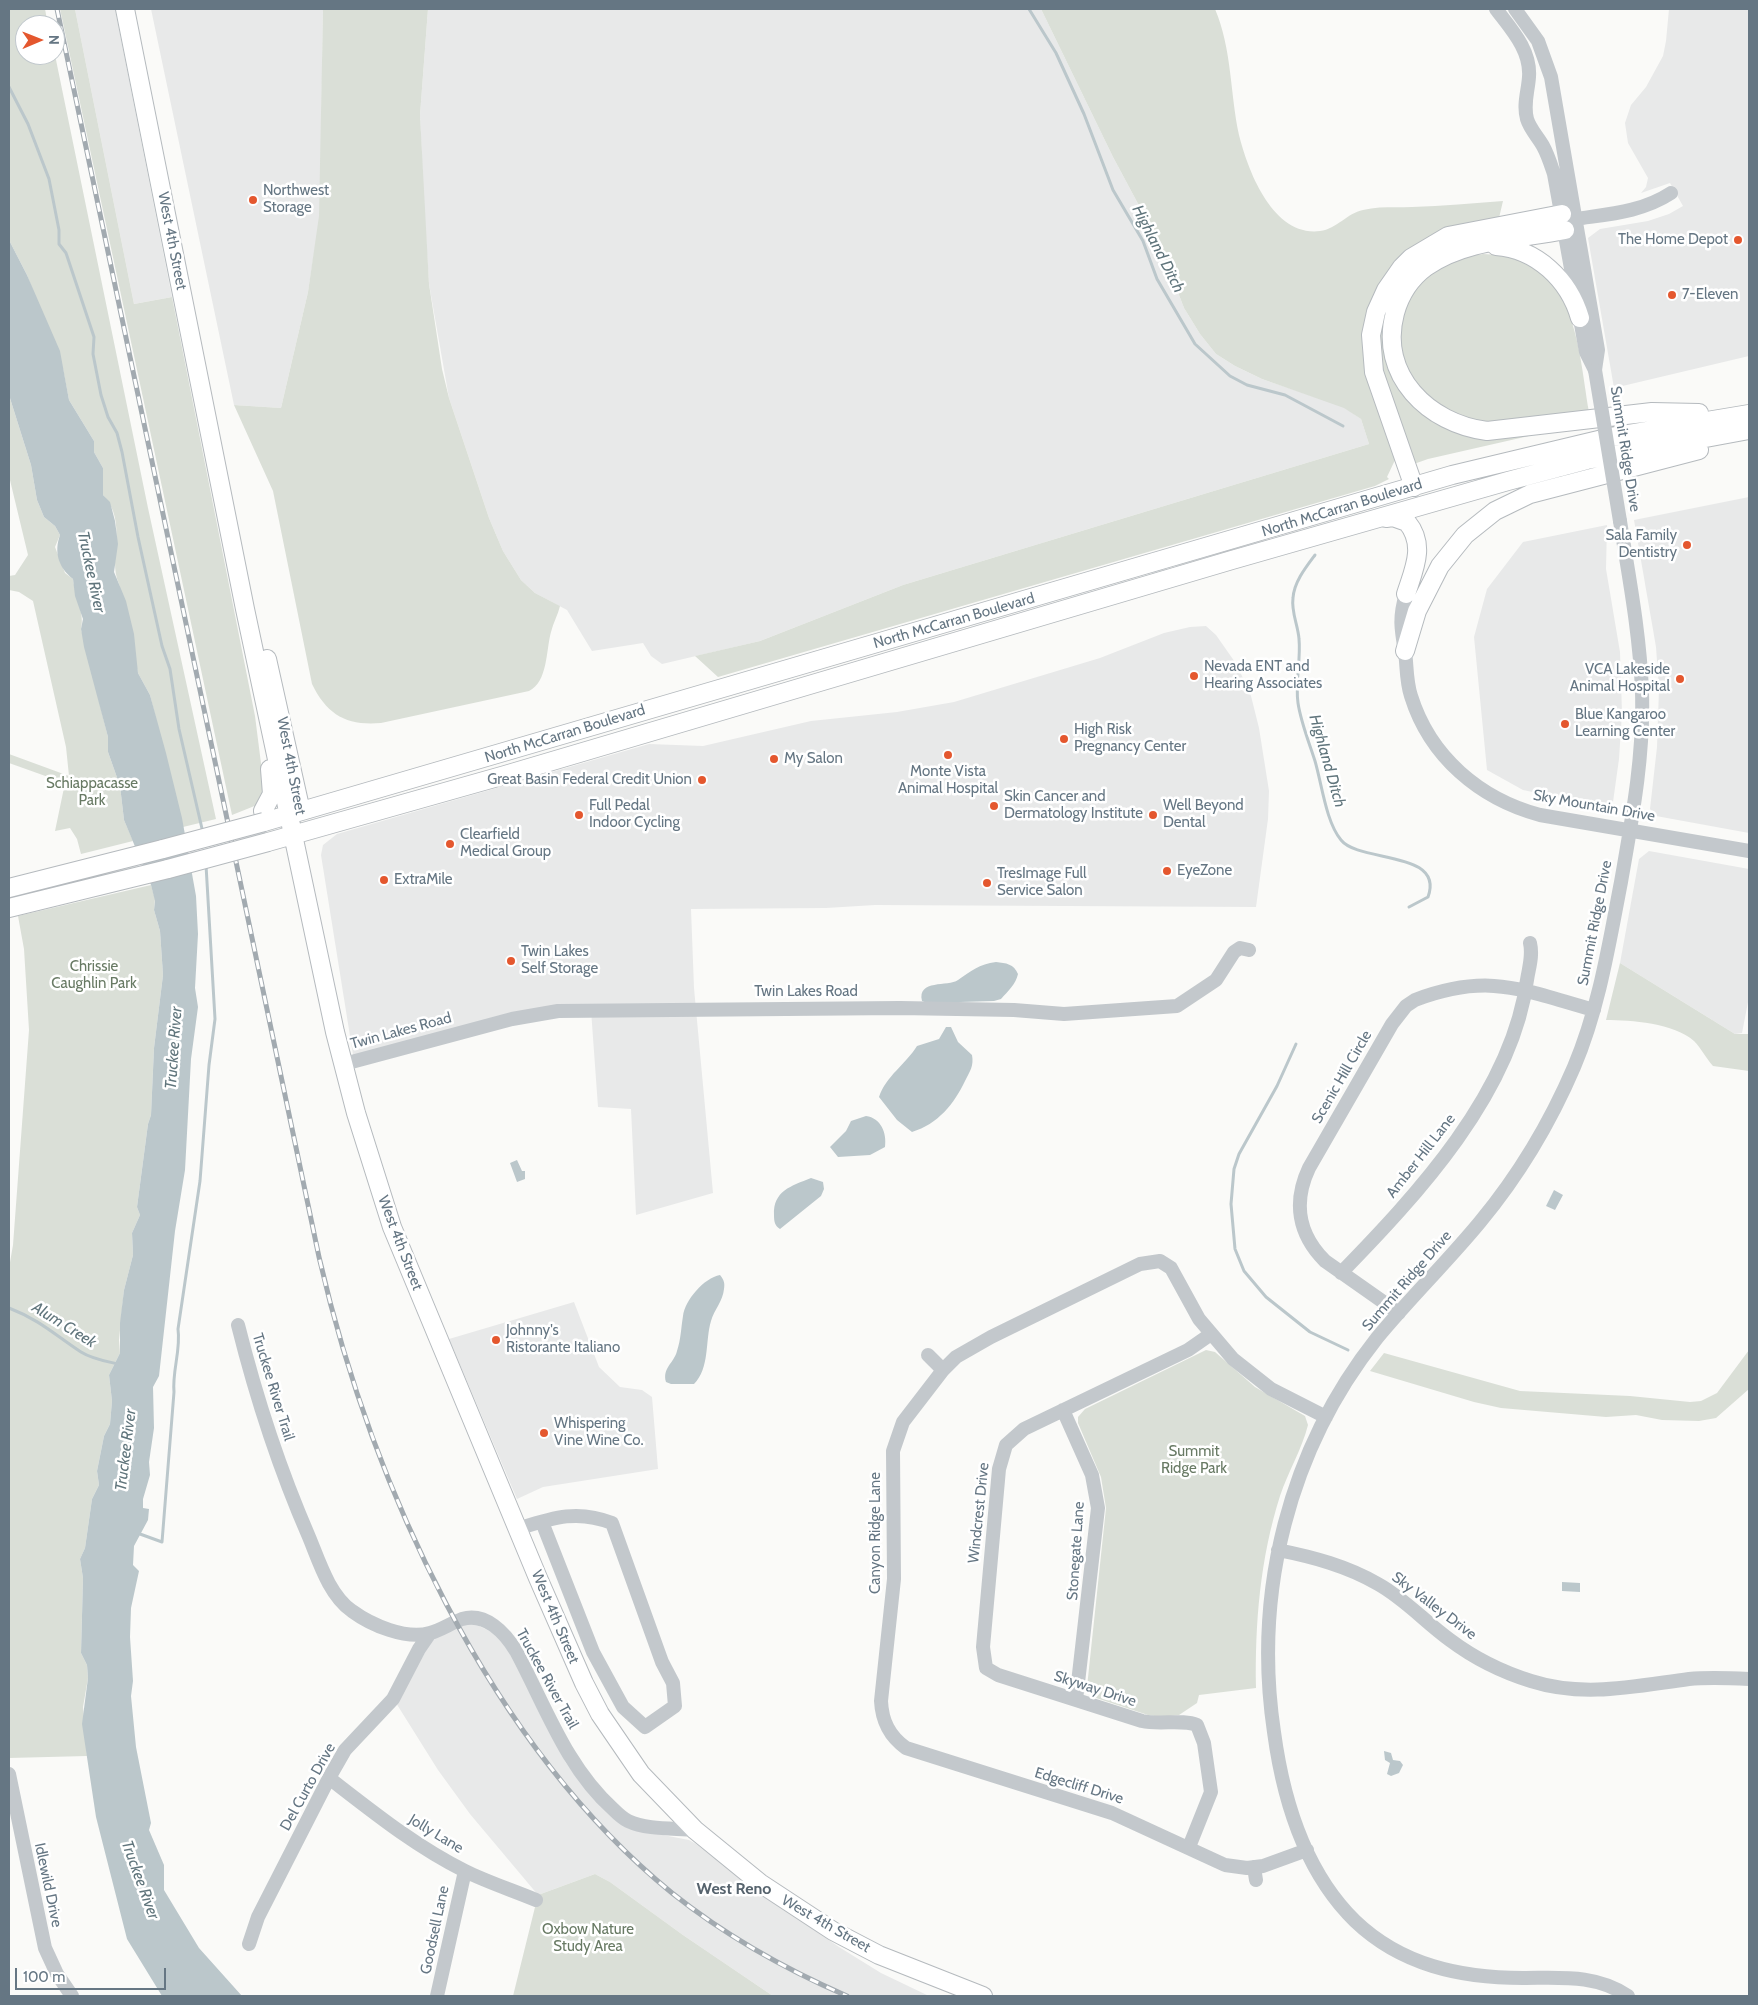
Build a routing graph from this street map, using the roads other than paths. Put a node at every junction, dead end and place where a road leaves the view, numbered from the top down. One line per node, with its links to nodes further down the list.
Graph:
1 (125, 9): 12 (main road, West 4th Street)
2 (1496, 9): 5 (street, Summit Ridge Drive)
3 (1516, 9): 5 (street, Summit Ridge Drive)
4 (1671, 193): 5 (street)
5 (1567, 221): 6 (main road); 7 (street, Summit Ridge Drive); 8 (street, Summit Ridge Drive); 13 (main road)
6 (1468, 248): 7 (main road); 9 (main road)
7 (1580, 318): 8 (street, Summit Ridge Drive)
8 (1595, 370): 22 (street, Summit Ridge Drive, bridge)
9 (1749, 414): 13 (main road, North McCarran Boulevard)
10 (1749, 430): 14 (main road, North McCarran Boulevard)
11 (1749, 440): 16 (main road)
12 (218, 473): 17 (main road, West 4th Street); 20 (main road, West 4th Street)
13 (1414, 486): 18 (main road, North McCarran Boulevard)
14 (1368, 521): 15 (main road); 19 (main road, North McCarran Boulevard)
15 (1406, 594): 16 (street, Sky Mountain Drive)
16 (1405, 651): 22 (street, Sky Mountain Drive)
17 (267, 711): 20 (main road, West 4th Street); 21 (main road)
18 (628, 714): 19 (main road); 20 (main road, North McCarran Boulevard)
19 (636, 735): 23 (main road, North McCarran Boulevard)
20 (295, 814): 21 (main road, North McCarran Boulevard); 23 (main road, West 4th Street)
21 (263, 816): 26 (main road, North McCarran Boulevard, bridge)
22 (1630, 832): 25 (street, Sky Mountain Drive); 32 (street, Summit Ridge Drive)
23 (299, 834): 24 (main road, North McCarran Boulevard); 27 (main road, West 4th Street); 33 (main road, West 4th Street)
24 (268, 844): 27 (main road); 28 (main road, North McCarran Boulevard, bridge)
25 (1749, 851)
26 (13, 887)
27 (306, 894): 33 (main road, West 4th Street)
28 (15, 906)
29 (1530, 943): 31 (street, Amber Hill Lane)
30 (1249, 950): 33 (street, Twin Lakes Road)
31 (1526, 990): 32 (street, Scenic Hill Circle); 34 (street, Amber Hill Lane); 34 (street, Scenic Hill Circle)
32 (1594, 1010): 35 (street, Summit Ridge Drive)
33 (344, 1064): 43 (main road, West 4th Street)
34 (1341, 1272): 35 (street, Scenic Hill Circle)
35 (1399, 1313): 41 (street, Summit Ridge Drive)
36 (238, 1325): 45 (street, Truckee River Trail)
37 (1211, 1334): 39 (street, Canyon Ridge Lane); 40 (street, Windcrest Drive); 41 (street)
38 (928, 1355): 39 (street)
39 (942, 1370): 49 (street, Canyon Ridge Lane)
40 (1063, 1410): 46 (street, Windcrest Drive); 48 (street, Stonegate Lane)
41 (1326, 1417): 44 (street, Summit Ridge Drive)
42 (542, 1522): 42 (street); 43 (street)
43 (518, 1529): 53 (main road, West 4th Street)
44 (1278, 1550): 47 (street, Sky Valley Drive); 55 (street, Summit Ridge Drive)
45 (430, 1633): 51 (street, Del Curto Drive); 53 (street, Truckee River Trail)
46 (986, 1668): 48 (street, Skyway Drive)
47 (1749, 1679)
48 (1076, 1700): 54 (street, Skyway Drive)
49 (893, 1737): 54 (street, Edgecliff Drive)
50 (9, 1774): 52 (street, Idlewild Drive)
51 (330, 1778): 56 (street, Jolly Lane); 58 (street, Del Curto Drive)
52 (14, 1821): 59 (street, Idlewild Drive)
53 (695, 1830): 61 (main road, West 4th Street)
54 (1189, 1847): 55 (street, Edgecliff Drive)
55 (1307, 1850): 62 (street, Summit Ridge Drive)
56 (465, 1871): 57 (street, Jolly Lane); 60 (street, Goodsell Lane)
57 (536, 1900)
58 (249, 1944)
59 (72, 1996)
60 (438, 1996)
61 (983, 1996)
62 (1628, 1996)

